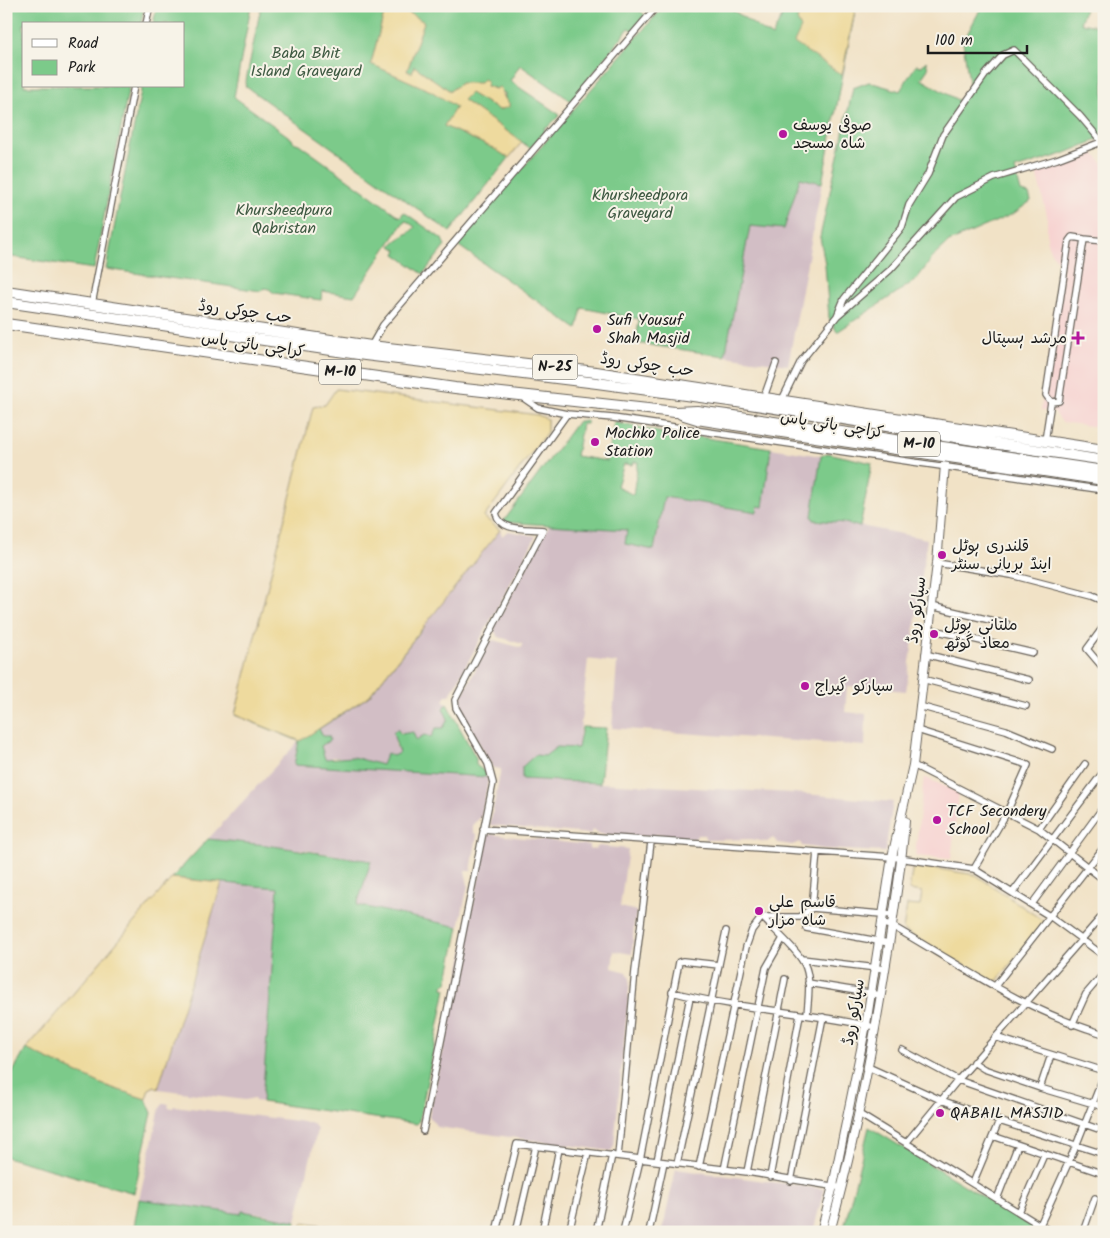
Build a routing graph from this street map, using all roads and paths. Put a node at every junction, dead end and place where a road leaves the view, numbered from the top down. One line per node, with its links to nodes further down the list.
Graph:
1 (150, 6): 3 (street)
2 (657, 6): 13 (street)
3 (146, 22)
4 (134, 88): 10 (street)
5 (1103, 141): 11 (street); 11 (street)
6 (1084, 239): 7 (street); 18 (street); 18 (street)
7 (1104, 242)
8 (6, 291): 10 (highway, حب چوکی روڈ / N-25)
9 (6, 302): 21 (highway)
10 (92, 304): 13 (highway, حب چوکی روڈ / N-25)
11 (837, 316): 17 (street)
12 (6, 324): 15 (highway, کراچی بائی پاس / M-10)
13 (371, 346): 16 (highway, حب چوکی روڈ / N-25)
14 (776, 363): 16 (street)
15 (518, 394): 19 (street); 20 (highway, کراچی بائی پاس / M-10)
16 (764, 397): 17 (highway, حب چوکی روڈ / N-25)
17 (782, 400): 21 (highway, حب چوکی روڈ / N-25)
18 (1051, 402): 22 (street)
19 (567, 414): 25 (street); 50 (street)
20 (735, 421): 26 (highway, کراچی بائی پاس / M-10, bridge); 27 (highway, کراچی بائی پاس / M-10, bridge)
21 (946, 431): 22 (highway, حب چوکی روڈ / N-25); 24 (highway); 25 (street, سپارکو روڈ)
22 (1045, 441): 23 (highway, حب چوکی روڈ / N-25)
23 (1104, 450)
24 (1104, 461)
25 (945, 465): 28 (street); 29 (street, سپارکو روڈ)
26 (1104, 471)
27 (1104, 480)
28 (1104, 490)
29 (936, 563): 30 (street); 31 (street, سپارکو روڈ)
30 (1104, 601)
31 (932, 606): 32 (street); 34 (street, سپارکو روڈ)
32 (1007, 624)
33 (1104, 626): 37 (street)
34 (929, 629): 35 (street); 36 (street, سپارکو روڈ)
35 (1032, 653)
36 (925, 654): 38 (street, سپارکو روڈ); 39 (street)
37 (1104, 669)
38 (922, 679): 40 (street, سپارکو روڈ); 41 (street)
39 (1028, 680)
40 (919, 706): 42 (street, سپارکو روڈ); 43 (street)
41 (1026, 706)
42 (917, 730): 45 (street, سپارکو روڈ); 49 (street)
43 (1052, 749)
44 (1085, 764): 51 (street)
45 (913, 765): 47 (street, سپارکو روڈ); 49 (street)
46 (1104, 771): 52 (street)
47 (907, 796): 57 (street, سپارکو روڈ); 58 (street, سپارکو روڈ)
48 (1104, 806): 56 (street)
49 (1007, 812): 51 (street); 59 (street)
50 (483, 829): 53 (street); 118 (street)
51 (1039, 829): 52 (street)
52 (1052, 838): 56 (street); 62 (street)
53 (651, 842): 55 (street); 128 (street)
54 (1104, 847): 60 (street)
55 (818, 852): 57 (street); 64 (street)
56 (1070, 852): 60 (street); 63 (street)
57 (892, 857): 58 (street); 65 (street, سپارکو روڈ)
58 (902, 858): 59 (street); 67 (street, سپارکو روڈ)
59 (974, 868): 62 (street)
60 (1089, 868): 61 (street); 69 (street)
61 (1104, 880)
62 (1012, 892): 63 (street)
63 (1032, 904): 69 (street)
64 (812, 908): 65 (street); 68 (street)
65 (883, 914): 67 (street); 70 (street, سپارکو روڈ)
66 (1104, 914): 75 (street)
67 (893, 915): 71 (street, سپارکو روڈ)
68 (762, 917): 74 (street); 93 (street)
69 (1051, 917): 75 (street); 86 (street)
70 (882, 924): 71 (street); 76 (street, سپارکو روڈ)
71 (892, 926): 77 (street, سپارکو روڈ); 86 (street)
72 (806, 928): 76 (street)
73 (726, 931): 80 (street)
74 (782, 940): 79 (street); 94 (street)
75 (1081, 940): 78 (street); 92 (street)
76 (879, 941): 77 (street); 81 (street, سپارکو روڈ)
77 (889, 942): 82 (street, سپارکو روڈ)
78 (1104, 956)
79 (802, 960): 81 (street); 85 (street)
80 (719, 965): 87 (street); 91 (street)
81 (875, 968): 82 (street); 88 (street, سپارکو روڈ)
82 (885, 969): 89 (street, سپارکو روڈ)
83 (1104, 973): 99 (street)
84 (785, 979): 95 (street)
85 (808, 983): 88 (street); 96 (street)
86 (995, 986): 92 (street)
87 (672, 992): 90 (street); 129 (street)
88 (871, 993): 89 (street); 98 (street, سپارکو روڈ)
89 (881, 995): 100 (street, سپارکو روڈ)
90 (690, 997): 91 (street); 130 (street)
91 (712, 1002): 93 (street); 133 (street)
92 (1024, 1002): 99 (street); 102 (street)
93 (734, 1005): 94 (street); 134 (street)
94 (756, 1008): 95 (street); 135 (street)
95 (780, 1010): 96 (street); 136 (street)
96 (804, 1015): 97 (street); 138 (street)
97 (824, 1017): 98 (street); 139 (street)
98 (866, 1025): 100 (street); 141 (street, سپارکو روڈ)
99 (1072, 1025): 101 (street)
100 (876, 1027): 106 (street, سپارکو روڈ)
101 (1104, 1034)
102 (995, 1037): 104 (street); 105 (street)
103 (902, 1050): 109 (street)
104 (1051, 1055): 107 (street); 110 (street)
105 (973, 1062): 109 (street); 110 (street)
106 (868, 1067): 111 (street); 114 (street, سپارکو روڈ)
107 (1104, 1071)
108 (1104, 1075): 112 (street)
109 (958, 1080): 111 (street); 116 (street)
110 (1040, 1088): 112 (street)
111 (941, 1100): 115 (street); 120 (street)
112 (1092, 1103): 113 (street); 116 (street)
113 (1104, 1107)
114 (859, 1114): 120 (street); 142 (street, سپارکو روڈ)
115 (999, 1122): 119 (street); 123 (street)
116 (1084, 1125): 117 (street); 123 (street)
117 (1104, 1131)
118 (423, 1132)
119 (993, 1136): 121 (street); 140 (street)
120 (906, 1143): 140 (street)
121 (1018, 1145): 127 (street); 144 (street)
122 (536, 1146): 124 (street); 147 (street); 148 (street)
123 (1076, 1146): 126 (street); 132 (street)
124 (559, 1149): 125 (street); 149 (street)
125 (588, 1153): 128 (street); 150 (street)
126 (1104, 1154)
127 (1044, 1155): 132 (street); 145 (street)
128 (615, 1156): 129 (street); 151 (street)
129 (640, 1160): 130 (street); 152 (street)
130 (657, 1162): 131 (street)
131 (664, 1162): 133 (street); 153 (street)
132 (1068, 1162): 137 (street); 146 (street)
133 (677, 1164): 134 (street)
134 (699, 1168): 135 (street)
135 (724, 1170): 136 (street)
136 (747, 1172): 138 (street)
137 (1104, 1174)
138 (770, 1177): 139 (street)
139 (791, 1181): 141 (street)
140 (973, 1184): 144 (street)
141 (833, 1186): 142 (street); 154 (street, سپارکو روڈ)
142 (842, 1188): 155 (street, سپارکو روڈ)
143 (1095, 1198): 157 (street)
144 (997, 1199): 145 (street)
145 (1019, 1212): 146 (street)
146 (1040, 1225): 156 (street)
147 (496, 1232)
148 (516, 1232)
149 (542, 1232)
150 (569, 1232)
151 (596, 1232)
152 (624, 1232)
153 (649, 1232)
154 (821, 1232)
155 (830, 1232)
156 (1051, 1232)
157 (1083, 1232)

